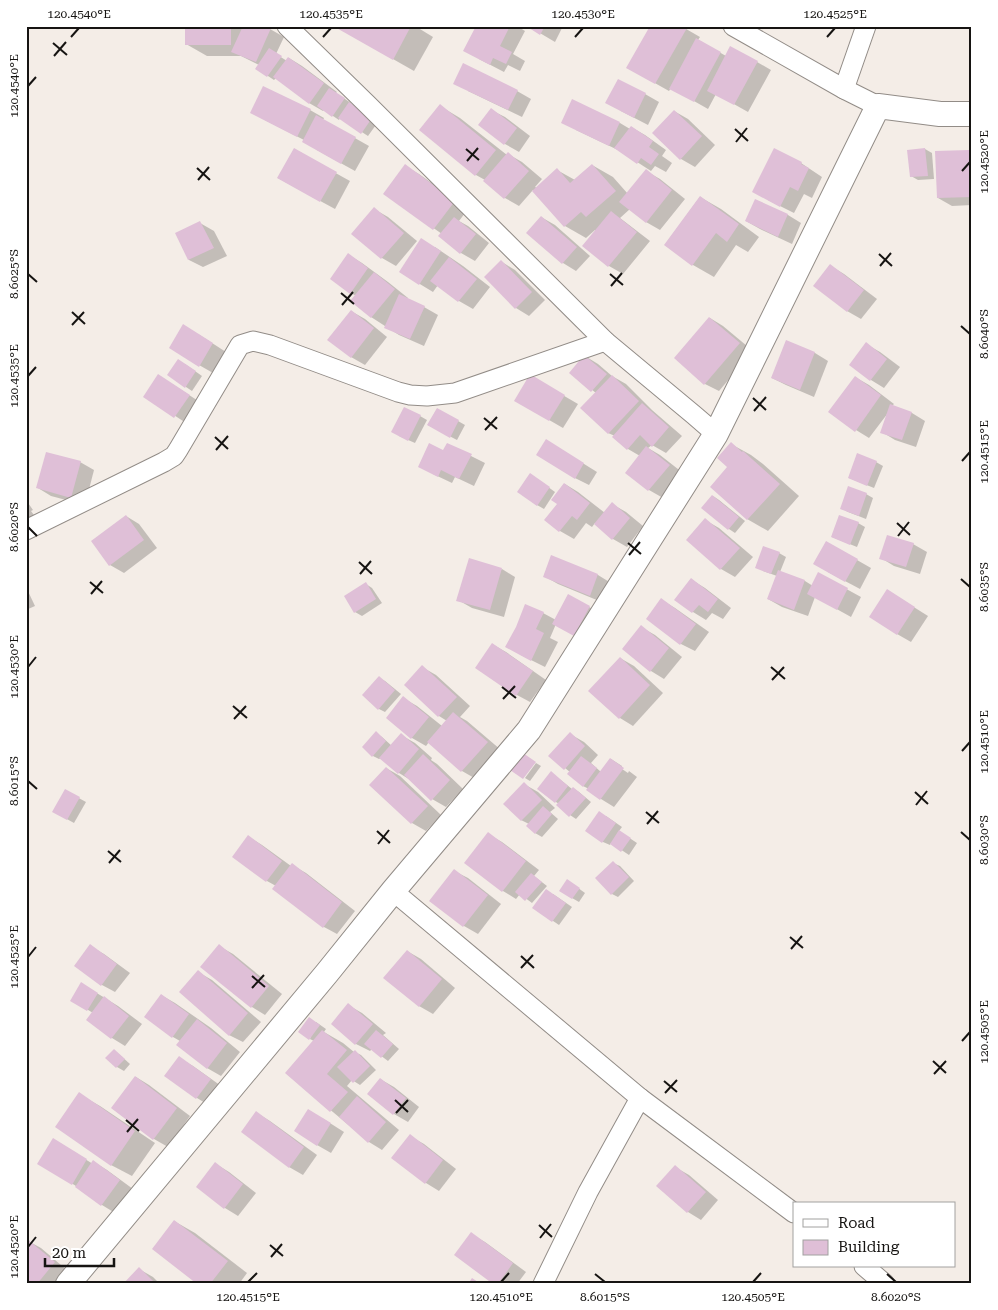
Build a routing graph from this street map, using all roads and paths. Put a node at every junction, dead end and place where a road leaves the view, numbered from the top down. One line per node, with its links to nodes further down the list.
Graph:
1 (287, 26): 7 (street)
2 (733, 26): 4 (street)
3 (866, 26): 4 (street)
4 (844, 89): 5 (street)
5 (878, 106): 6 (street); 8 (street)
6 (972, 114)
7 (605, 341): 8 (street); 9 (street)
8 (716, 434): 10 (street)
9 (26, 530)
10 (393, 891): 11 (street); 14 (street)
11 (640, 1098): 12 (street); 15 (street)
12 (793, 1212)
13 (866, 1268): 16 (street)
14 (68, 1284)
15 (543, 1284)
16 (885, 1284)

